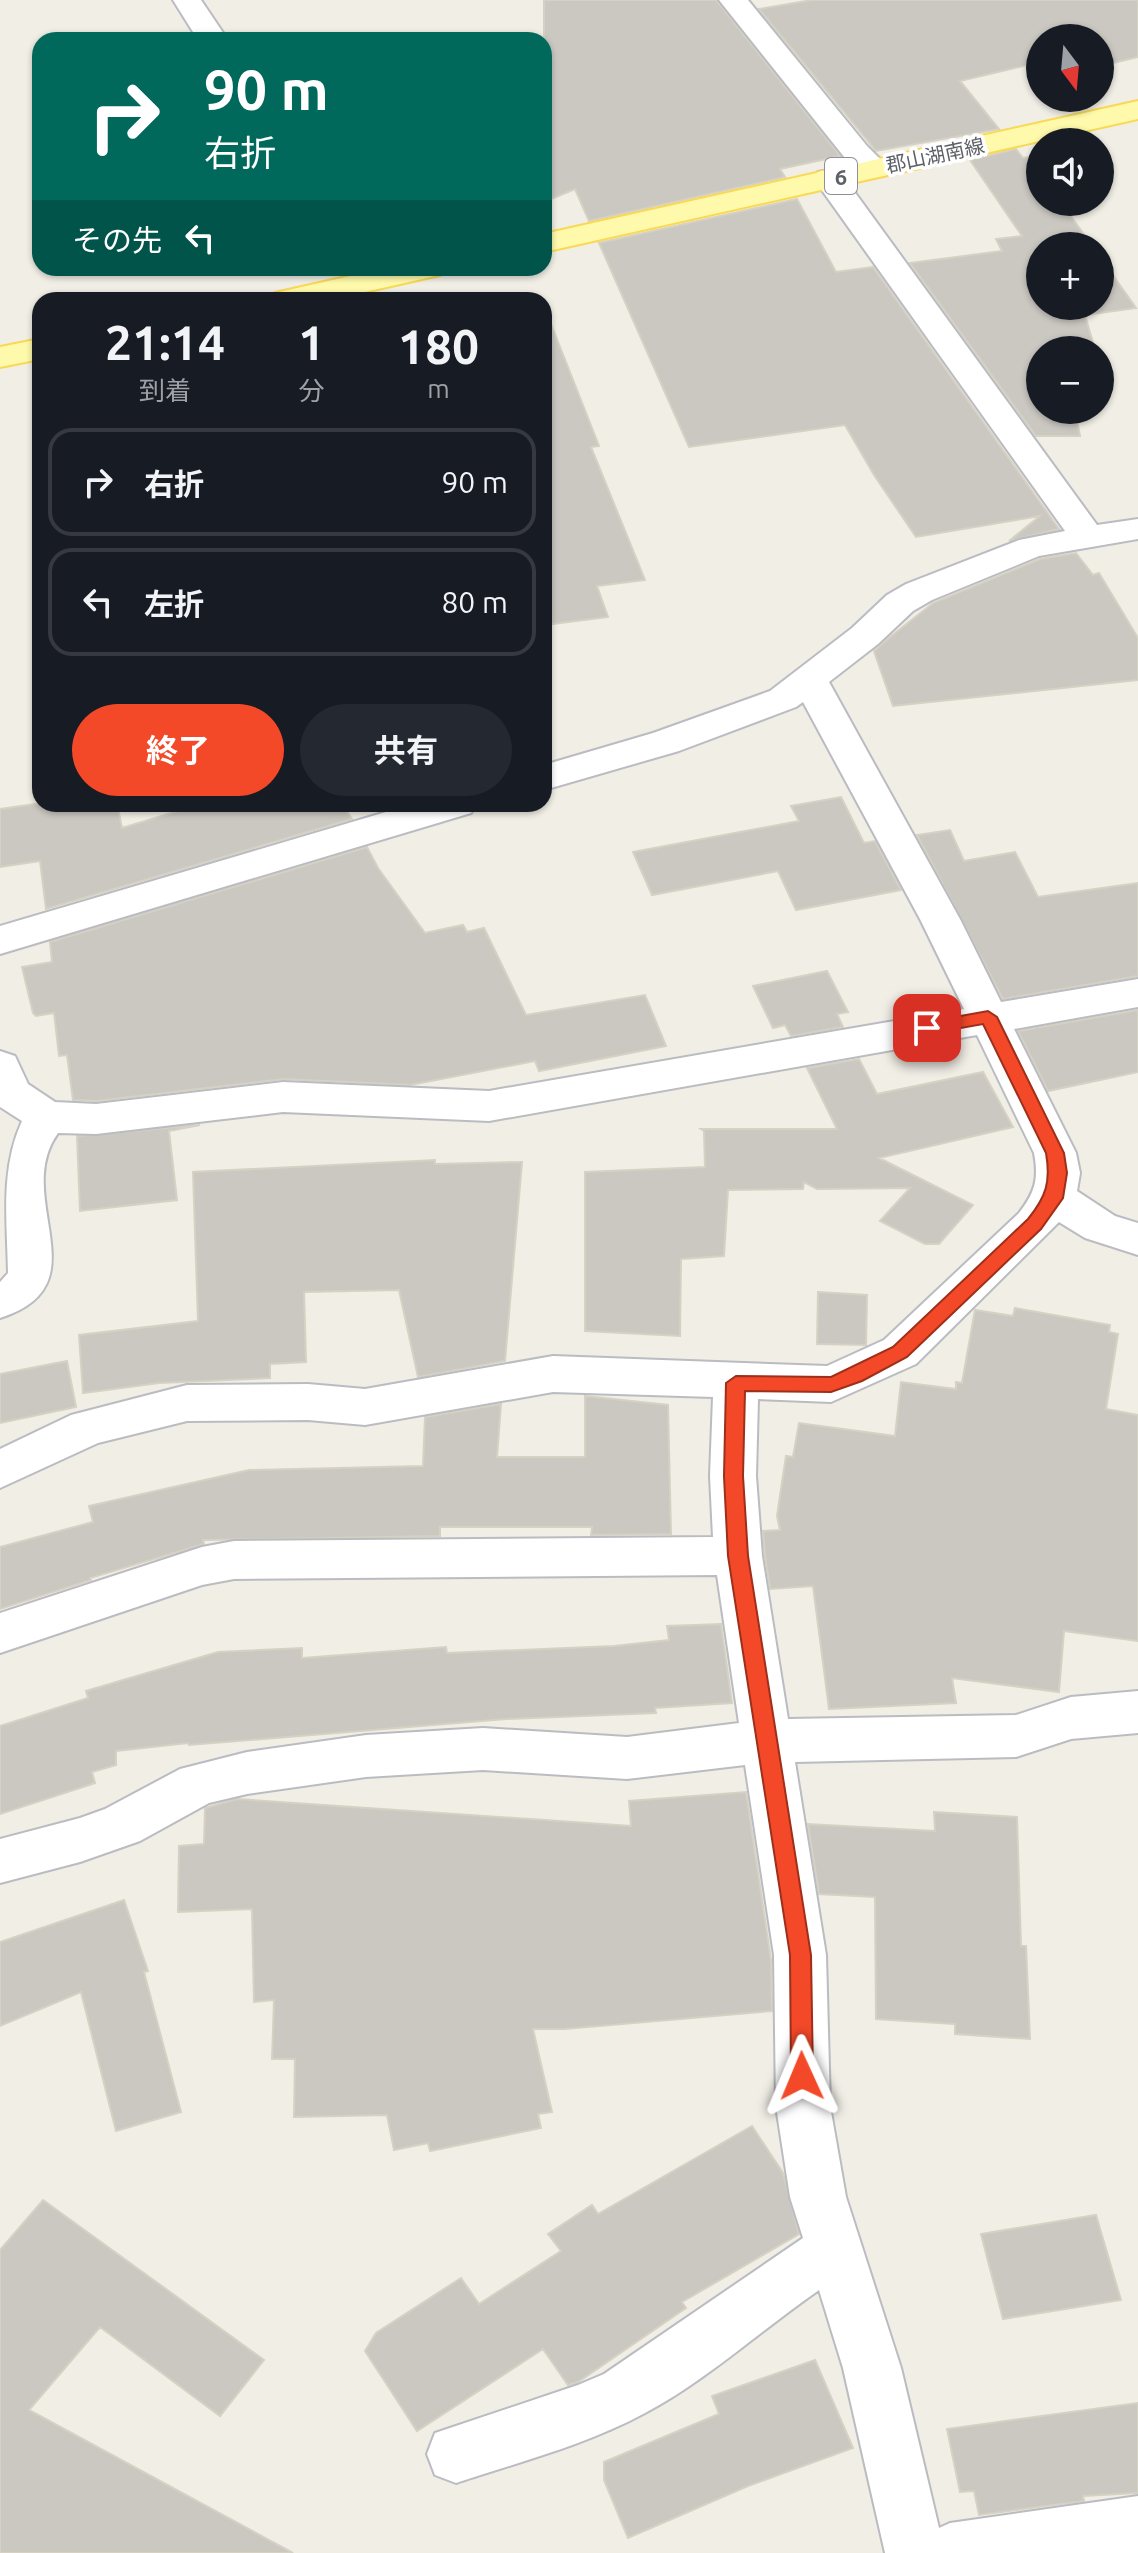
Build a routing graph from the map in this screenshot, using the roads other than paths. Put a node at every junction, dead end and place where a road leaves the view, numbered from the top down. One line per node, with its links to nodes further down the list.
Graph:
1 (187, 0): 3 (street)
2 (733, 0): 5 (street)
3 (208, 32)
4 (1138, 110): 5 (main road, 郡山湖南線 / 6)
5 (874, 168): 6 (main road, 郡山湖南線 / 6)
6 (829, 179): 7 (main road, 郡山湖南線 / 6); 13 (street)
7 (552, 241)
8 (360, 276): 9 (main road)
9 (311, 292)
10 (32, 351): 11 (main road)
11 (0, 357)
12 (1138, 529): 13 (street)
13 (1088, 538): 14 (street)
14 (810, 680): 15 (street); 19 (street)
15 (552, 775)
16 (430, 812): 17 (street)
17 (0, 940)
18 (1138, 993): 19 (street)
19 (988, 1017): 21 (street); 22 (street)
20 (0, 1066): 21 (street)
21 (47, 1117): 24 (street)
22 (1054, 1198): 23 (street); 25 (street)
23 (1138, 1239)
24 (0, 1301)
25 (736, 1383): 26 (street); 27 (street)
26 (0, 1470)
27 (738, 1556): 28 (street); 30 (street)
28 (0, 1633)
29 (1138, 1712): 30 (street)
30 (765, 1741): 31 (street); 32 (street)
31 (0, 1861)
32 (835, 2249): 33 (street); 35 (street)
33 (456, 2454)
34 (1138, 2526): 36 (street)
35 (915, 2553)
36 (950, 2553)

